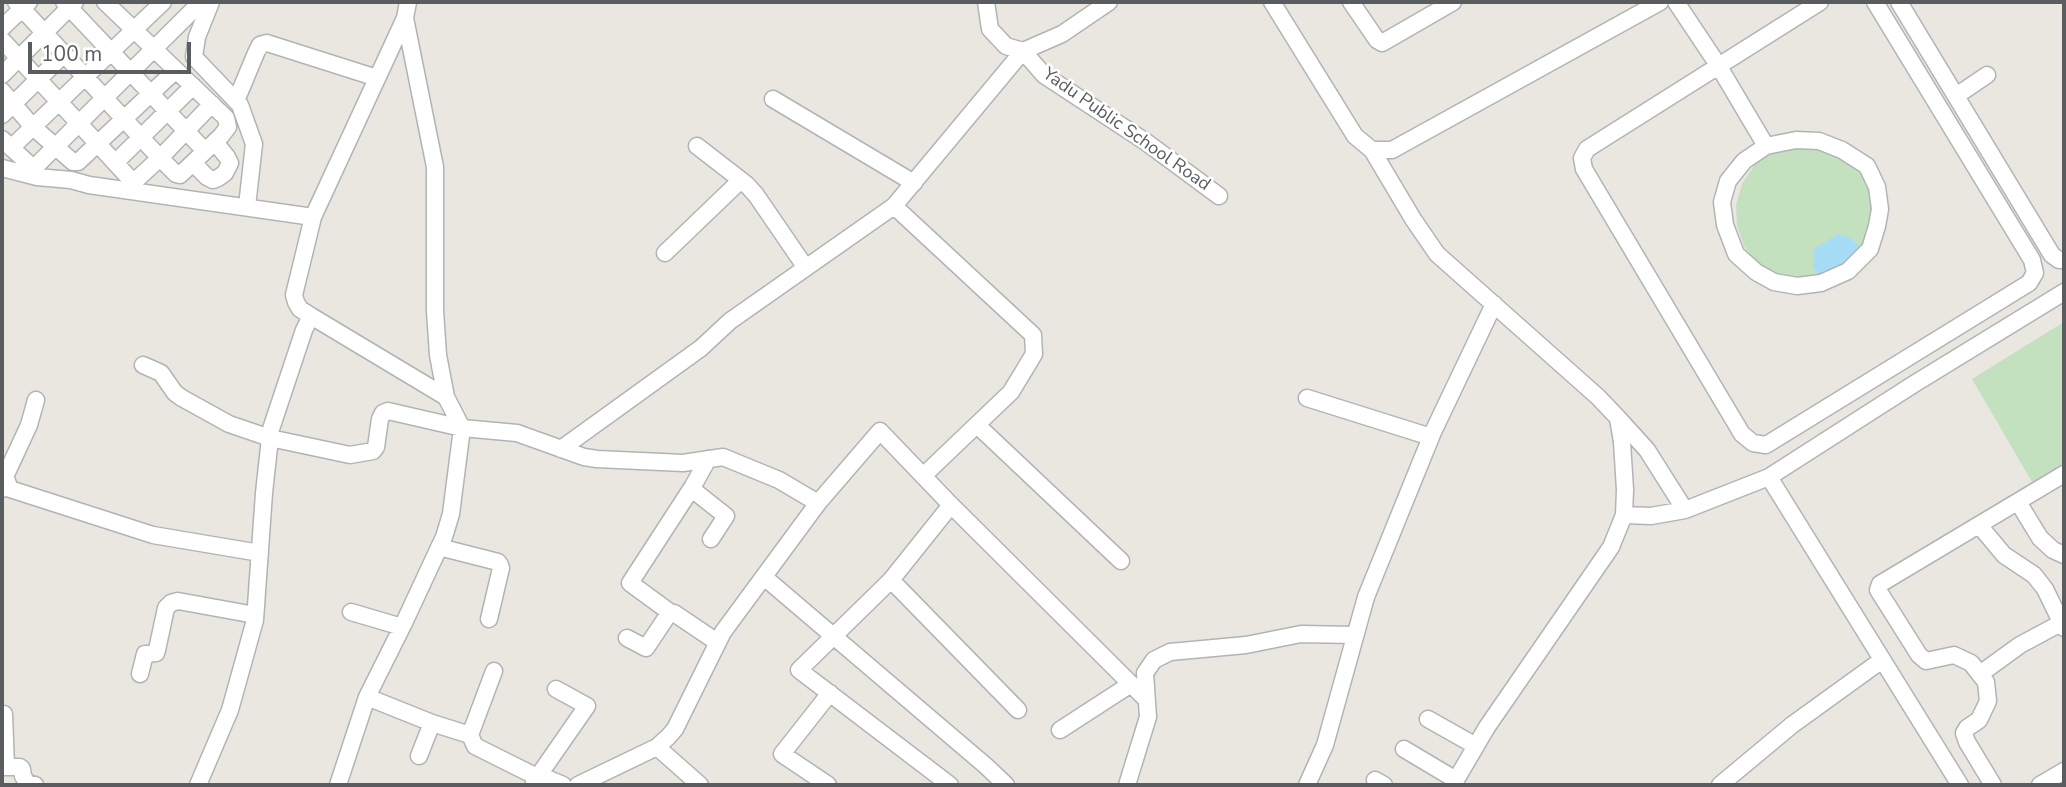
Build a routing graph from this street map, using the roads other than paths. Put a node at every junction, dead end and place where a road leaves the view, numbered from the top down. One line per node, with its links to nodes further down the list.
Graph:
1 (161, 2): 18 (street); 21 (street)
2 (201, 2): 18 (street)
3 (211, 2): 43 (street)
4 (986, 2): 25 (street, Yadu Public School Road)
5 (1109, 2): 25 (street)
6 (1272, 2): 59 (street)
7 (1351, 2): 8 (street)
8 (1453, 2)
9 (1676, 2): 29 (street)
10 (1820, 2): 29 (street)
11 (1875, 2): 76 (street)
12 (1899, 2): 40 (street)
13 (23, 4): 19 (street); 22 (street)
14 (69, 4): 20 (street); 22 (street)
15 (112, 4): 20 (street); 21 (street)
16 (1649, 5): 59 (street)
17 (407, 10): 35 (street); 79 (street)
18 (181, 22): 24 (street)
19 (2, 28)
20 (91, 30): 26 (street)
21 (134, 30): 24 (street); 26 (street)
22 (44, 32): 27 (street); 28 (street)
23 (2, 40): 28 (street)
24 (154, 49): 30 (street); 31 (street)
25 (1023, 51): 65 (street); 66 (street, Yadu Public School Road)
26 (111, 52): 31 (street); 34 (street)
27 (64, 54): 34 (street); 36 (street)
28 (18, 59): 32 (street); 36 (street)
29 (1718, 65): 57 (street); 76 (street)
30 (176, 70): 37 (street); 39 (street)
31 (131, 72): 39 (street); 41 (street)
32 (2, 75)
33 (1987, 75): 40 (street)
34 (85, 77): 41 (street); 44 (street)
35 (377, 78): 43 (street); 69 (street)
36 (38, 80): 44 (street); 46 (street)
37 (193, 86): 45 (street); 47 (street)
38 (2, 91): 46 (street)
39 (152, 94): 47 (street); 48 (street)
40 (1956, 96): 71 (street)
41 (104, 97): 48 (street); 49 (street)
42 (773, 99): 65 (street)
43 (236, 101): 67 (street)
44 (59, 102): 49 (street); 50 (street)
45 (212, 104): 51 (street); 58 (street)
46 (7, 109): 50 (street)
47 (167, 111): 51 (street); 52 (street)
48 (124, 119): 52 (street); 53 (street)
49 (78, 123): 53 (street); 55 (street)
50 (33, 127): 54 (street); 55 (street)
51 (186, 131): 58 (street); 60 (street)
52 (141, 137): 60 (street); 61 (street)
53 (97, 143): 55 (street); 61 (street)
54 (6, 144): 55 (street)
55 (56, 146)
56 (697, 146): 64 (street)
57 (1766, 146): 57 (street)
58 (210, 147): 62 (street); 62 (street)
59 (1372, 150): 74 (street)
60 (160, 158): 61 (street); 62 (street)
61 (115, 163)
62 (193, 163)
63 (2, 167): 67 (street)
64 (741, 180): 70 (street); 72 (street)
65 (915, 183): 68 (street)
66 (1219, 196)
67 (247, 206): 69 (street)
68 (894, 206): 72 (street); 83 (street)
69 (313, 217): 75 (street)
70 (665, 253)
71 (2064, 260)
72 (806, 268): 87 (street)
73 (2064, 292): 78 (street)
74 (1494, 304): 82 (street); 85 (street)
75 (311, 316): 79 (street); 86 (street)
76 (1901, 362): 78 (street)
77 (143, 365): 86 (street)
78 (1914, 384): 91 (street)
79 (446, 397): 84 (street)
80 (1307, 398): 85 (street)
81 (36, 400): 92 (street)
82 (1618, 418): 97 (street); 98 (street)
83 (976, 425): 90 (street); 104 (street)
84 (462, 428): 86 (street); 87 (street); 101 (street)
85 (1431, 437): 113 (street)
86 (270, 438): 102 (street)
87 (561, 449): 88 (street)
88 (708, 459): 93 (street); 95 (street)
89 (2064, 474): 94 (street)
90 (923, 476): 95 (street); 96 (street)
91 (1769, 477): 97 (street); 117 (street)
92 (3, 483): 102 (street)
93 (693, 486): 100 (street); 108 (street)
94 (2018, 502): 99 (street); 103 (street)
95 (818, 503): 105 (street)
96 (951, 505): 106 (street); 121 (street)
97 (1685, 510): 98 (street)
98 (1624, 515): 132 (street)
99 (1979, 525): 111 (street); 120 (street)
100 (711, 539)
101 (439, 547): 110 (street); 112 (street)
102 (260, 553): 109 (street)
103 (2064, 555)
104 (1121, 561)
105 (764, 577): 114 (street); 116 (street)
106 (891, 580): 114 (street); 126 (street)
107 (351, 612): 112 (street)
108 (671, 613): 115 (street); 116 (street)
109 (255, 615): 119 (street); 141 (street)
110 (489, 619)
111 (2063, 625): 120 (street)
112 (402, 627): 124 (street)
113 (1355, 635): 125 (street); 150 (street)
114 (834, 636): 123 (street); 148 (street)
115 (627, 638)
116 (717, 642): 133 (street)
117 (1882, 660): 151 (street); 152 (street)
118 (495, 671): 131 (street)
119 (140, 674)
120 (1980, 674): 153 (street)
121 (1131, 684): 125 (street); 130 (street)
122 (556, 689): 138 (street)
123 (830, 693): 146 (street); 147 (street)
124 (367, 696): 129 (street); 142 (street)
125 (1147, 700): 149 (street)
126 (1018, 710)
127 (2, 711): 136 (street)
128 (1428, 719): 132 (street)
129 (432, 723): 131 (street); 135 (street)
130 (1060, 730)
131 (470, 735): 138 (street)
132 (1476, 746): 139 (street)
133 (657, 747): 144 (street); 145 (street)
134 (1404, 749): 139 (street)
135 (419, 756)
136 (4, 767): 140 (street)
137 (2064, 771): 154 (street)
138 (536, 780): 143 (street)
139 (1454, 783)
140 (34, 785)
141 (198, 785)
142 (338, 785)
143 (563, 785)
144 (578, 785)
145 (700, 785)
146 (828, 785)
147 (950, 785)
148 (1006, 785)
149 (1127, 785)
150 (1307, 785)
151 (1720, 785)
152 (1960, 785)
153 (1993, 785)
154 (2040, 785)

